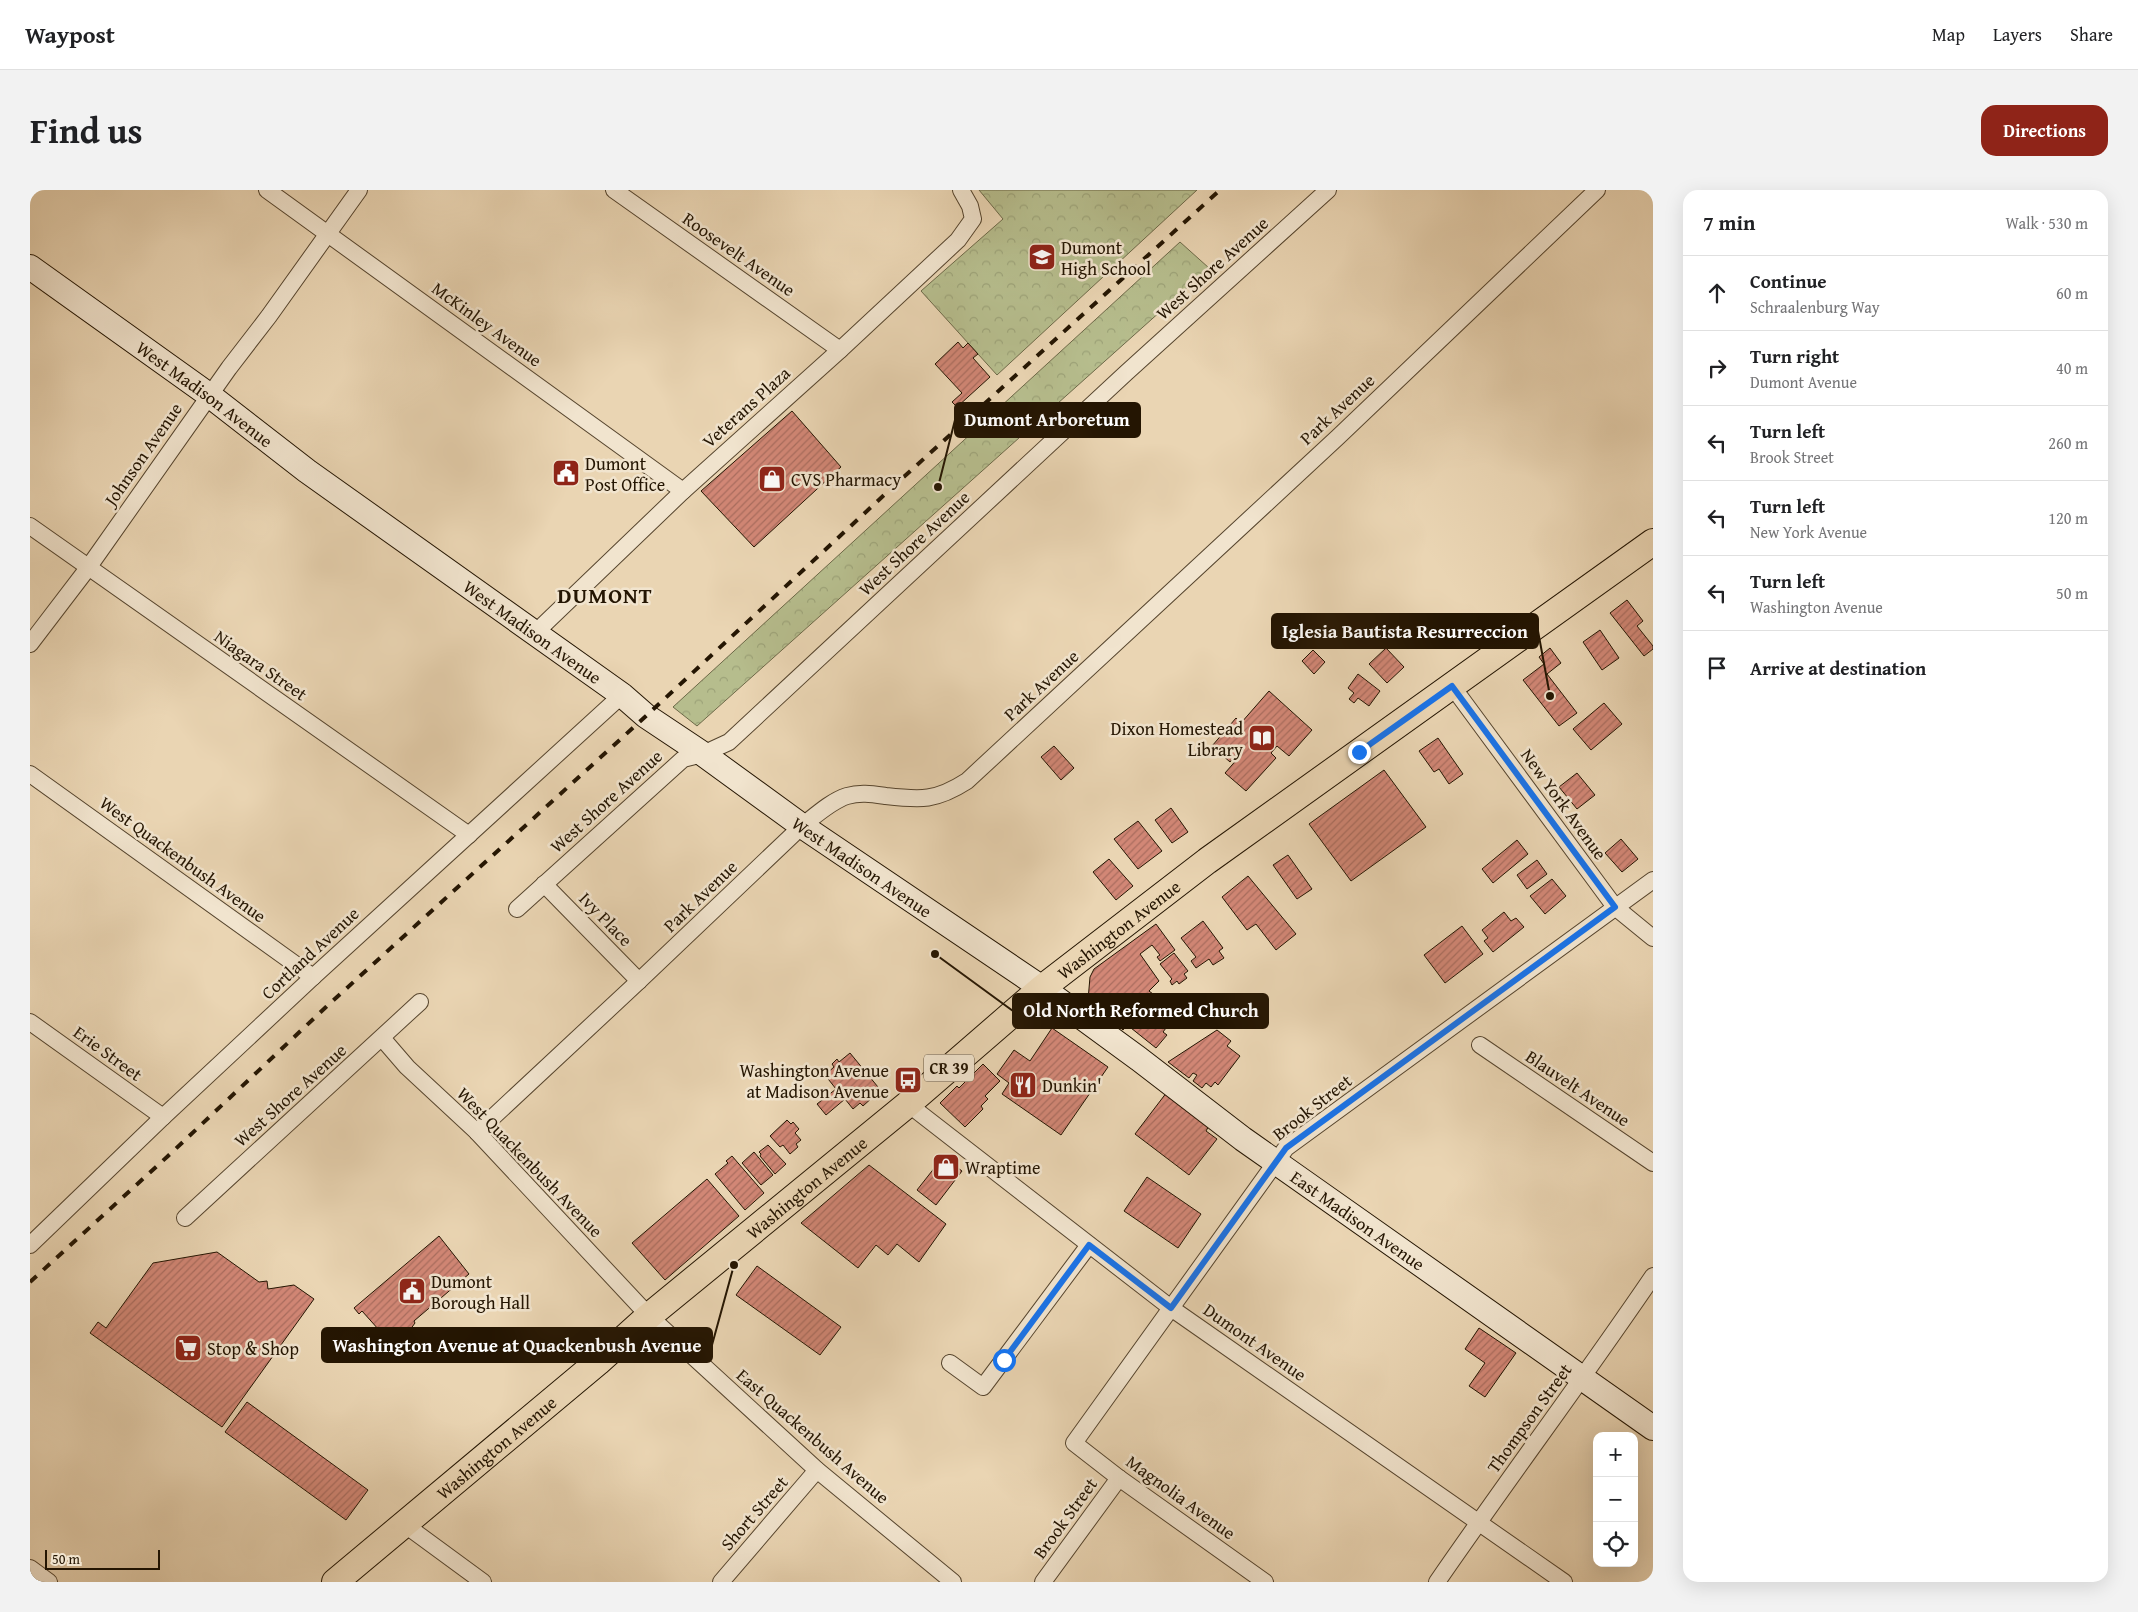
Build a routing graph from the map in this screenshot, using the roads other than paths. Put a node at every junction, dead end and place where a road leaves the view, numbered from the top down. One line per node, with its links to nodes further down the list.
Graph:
1 (267, 190): 7 (street, McKinley Avenue)
2 (359, 190): 7 (street, Johnson Avenue)
3 (614, 190): 9 (street, Roosevelt Avenue)
4 (961, 190): 9 (street, Veterans Plaza)
5 (1328, 190): 19 (street, West Shore Avenue)
6 (1597, 190): 21 (street, Park Avenue)
7 (329, 234): 10 (street, Johnson Avenue); 11 (street, McKinley Avenue)
8 (30, 267): 10 (main road, West Madison Avenue)
9 (840, 350): 11 (street, Veterans Plaza)
10 (209, 395): 14 (street, Johnson Avenue); 15 (main road, West Madison Avenue)
11 (683, 491): 15 (street, Veterans Plaza)
12 (30, 526): 14 (street, Niagara Street)
13 (1653, 542): 17 (main road, Washington Avenue / CR 39)
14 (88, 568): 16 (street, Johnson Avenue); 22 (street, Niagara Street)
15 (535, 633): 18 (main road, West Madison Avenue)
16 (30, 644)
17 (1452, 686): 25 (street, New York Avenue); 30 (main road, Washington Avenue / CR 39)
18 (622, 696): 19 (main road, West Madison Avenue); 22 (street, Cortland Avenue)
19 (703, 754): 21 (main road, West Madison Avenue); 24 (street, West Shore Avenue)
20 (30, 774): 28 (street, West Quackenbush Avenue)
21 (802, 826): 29 (street, Park Avenue); 30 (main road, West Madison Avenue)
22 (469, 835): 28 (street, Cortland Avenue)
23 (1653, 880): 25 (street, Brook Street)
24 (544, 884): 26 (street, West Shore Avenue); 29 (street, Ivy Place)
25 (1615, 907): 27 (street, New York Avenue); 38 (street, Brook Street)
26 (517, 909)
27 (1653, 938)
28 (313, 977): 36 (street, Cortland Avenue)
29 (640, 982): 37 (street, Park Avenue)
30 (1042, 988): 35 (main road, Washington Avenue / CR 39); 38 (main road, East Madison Avenue)
31 (420, 1002): 33 (street, West Shore Avenue)
32 (30, 1022): 36 (street, Erie Street)
33 (382, 1038): 37 (street, West Quackenbush Avenue); 40 (street, West Shore Avenue)
34 (1480, 1045): 39 (street, Blauvelt Avenue)
35 (908, 1104): 42 (street, Dumont Avenue); 45 (main road, Washington Avenue / CR 39)
36 (163, 1117): 41 (street, Cortland Avenue)
37 (477, 1132): 45 (street, West Quackenbush Avenue)
38 (1275, 1162): 44 (street, Brook Street); 47 (main road, East Madison Avenue)
39 (1653, 1163)
40 (186, 1218)
41 (30, 1245)
42 (1089, 1245): 44 (street, Dumont Avenue); 46 (street)
43 (1653, 1276): 47 (street, Thompson Street)
44 (1171, 1308): 49 (street, Brook Street); 52 (street, Dumont Avenue)
45 (649, 1316): 50 (street, East Quackenbush Avenue); 53 (main road, Washington Avenue / CR 39)
46 (950, 1363)
47 (1583, 1378): 48 (main road, East Madison Avenue); 52 (street, Thompson Street)
48 (1653, 1428)
49 (1074, 1443): 51 (street, Magnolia Avenue)
50 (817, 1470): 58 (street, Short Street); 59 (street, East Quackenbush Avenue)
51 (1119, 1478): 60 (street, Brook Street); 61 (street, Magnolia Avenue)
52 (1478, 1522): 62 (street, Thompson Street); 63 (street, Dumont Avenue)
53 (404, 1524): 56 (main road, Washington Avenue / CR 39); 57 (street)
54 (30, 1568): 55 (street)
55 (50, 1582)
56 (335, 1582)
57 (483, 1582)
58 (721, 1582)
59 (953, 1582)
60 (1043, 1582)
61 (1265, 1582)
62 (1437, 1582)
63 (1564, 1582)

